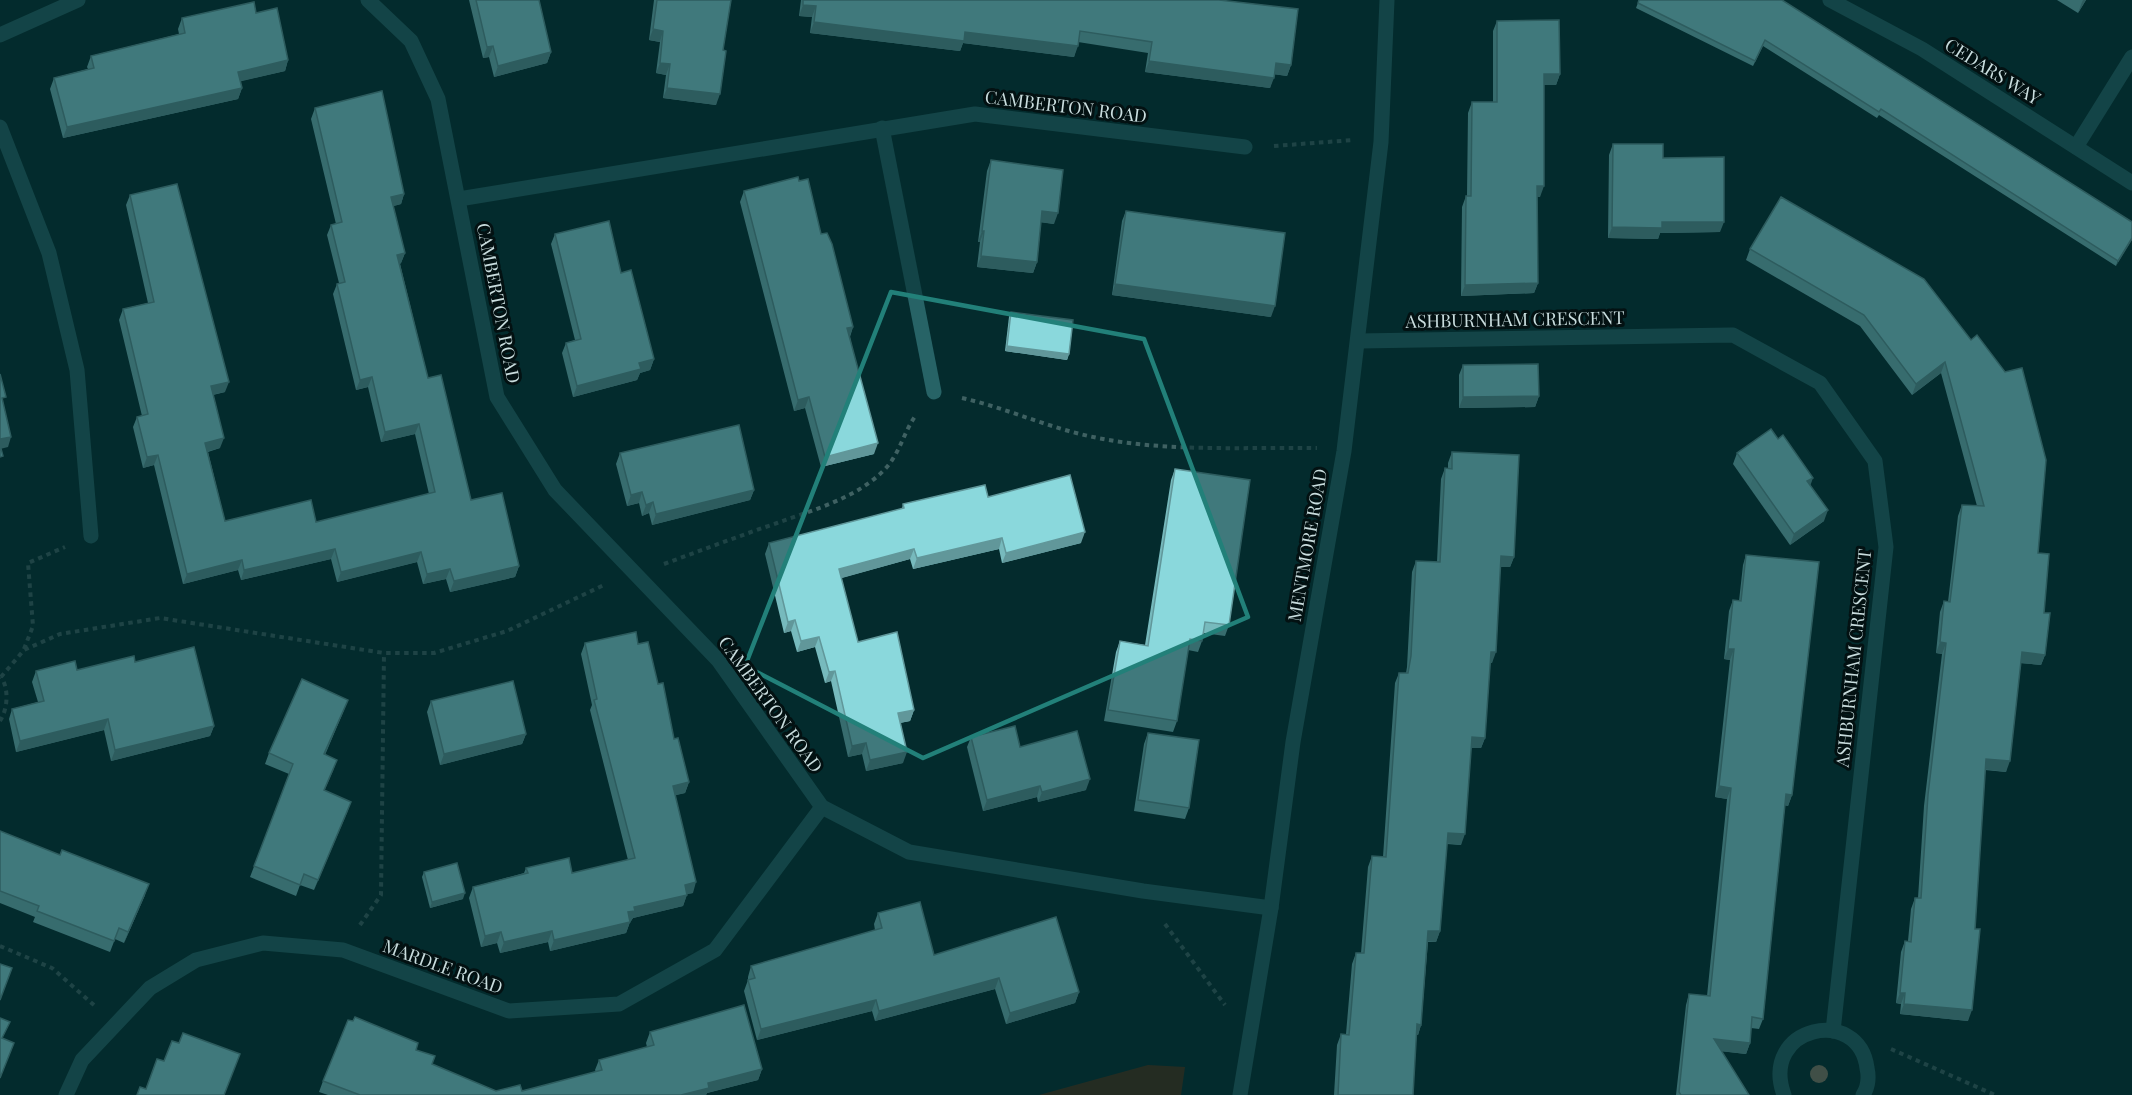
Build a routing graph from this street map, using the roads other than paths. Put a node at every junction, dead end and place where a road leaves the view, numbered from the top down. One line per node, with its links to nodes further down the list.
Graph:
1 (78, 0): 5 (street)
2 (368, 0): 12 (street, CAMBERTON ROAD)
3 (1387, 0): 13 (street, MENTMORE ROAD)
4 (1830, 0): 10 (street, CEDARS WAY)
5 (0, 35)
6 (2132, 57): 10 (street)
7 (0, 127): 15 (street)
8 (882, 128): 9 (street, CAMBERTON ROAD); 12 (street, CAMBERTON ROAD); 14 (street)
9 (1245, 147)
10 (2076, 147): 11 (street, CEDARS WAY)
11 (2132, 183)
12 (459, 199): 16 (street, CAMBERTON ROAD)
13 (1359, 341): 17 (street, MENTMORE ROAD); 18 (street, ASHBURNHAM CRESCENT)
14 (934, 392)
15 (91, 536)
16 (822, 807): 17 (street, CAMBERTON ROAD); 19 (street, MARDLE ROAD)
17 (1271, 908): 20 (street, MENTMORE ROAD)
18 (1833, 1031): 21 (street); 22 (street)
19 (66, 1095)
20 (1240, 1095)
21 (1784, 1095)
22 (1863, 1095)

